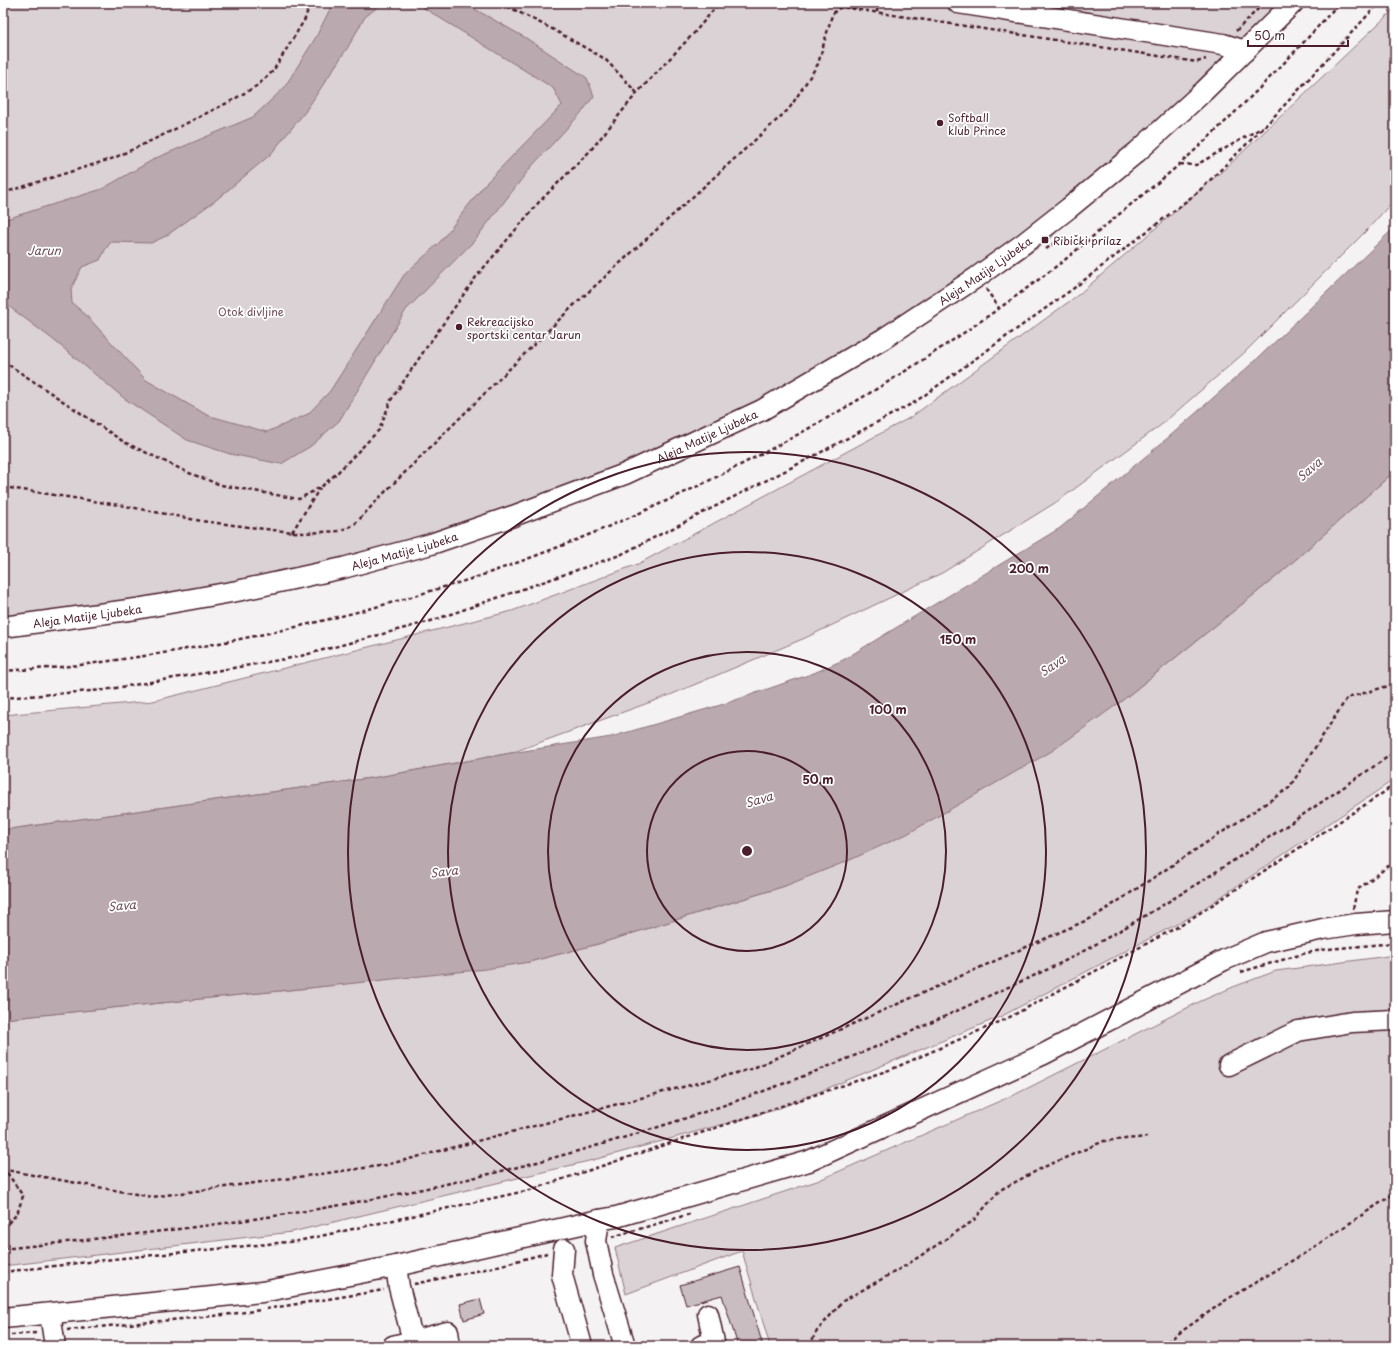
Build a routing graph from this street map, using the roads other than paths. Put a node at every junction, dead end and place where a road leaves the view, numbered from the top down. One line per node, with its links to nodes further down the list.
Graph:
1 (958, 3): 3 (street)
2 (1294, 3): 3 (street, Aleja Matije Ljubeka)
3 (1245, 51): 4 (street, Aleja Matije Ljubeka)
4 (3, 627)
5 (1395, 921): 8 (street)
6 (1395, 1020): 7 (street)
7 (1229, 1065)
8 (599, 1220): 10 (street); 19 (street)
9 (564, 1249): 18 (street)
10 (396, 1266): 11 (street); 15 (street)
11 (50, 1314): 13 (street); 14 (street)
12 (708, 1314): 20 (street)
13 (7, 1327)
14 (48, 1340)
15 (413, 1341): 16 (street); 17 (street)
16 (393, 1346)
17 (450, 1346)
18 (582, 1346)
19 (625, 1346)
20 (701, 1346)

